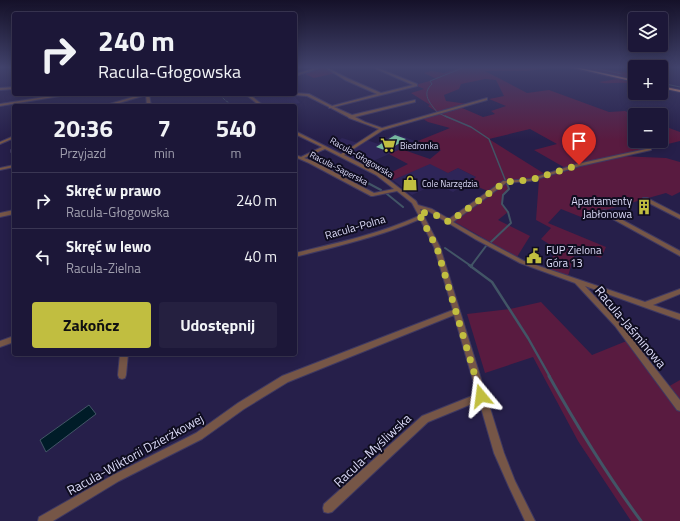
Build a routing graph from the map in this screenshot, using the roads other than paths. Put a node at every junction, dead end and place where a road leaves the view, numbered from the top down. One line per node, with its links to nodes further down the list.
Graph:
1 (375, 91): 4 (street)
2 (391, 91): 4 (street)
3 (297, 94): 15 (street)
4 (380, 94): 15 (street)
5 (25, 96): 10 (street)
6 (57, 96): 10 (street)
7 (139, 96): 12 (street)
8 (250, 96): 13 (street)
9 (486, 99): 17 (street)
10 (24, 101): 14 (street)
11 (414, 101): 16 (street)
12 (111, 104)
13 (260, 104)
14 (0, 105)
15 (330, 107): 16 (street)
16 (350, 117): 17 (street)
17 (382, 129): 25 (street)
18 (297, 133): 23 (street, Racula-Głogowska)
19 (12, 138): 20 (street)
20 (9, 139): 21 (street); 22 (street)
21 (0, 143)
22 (8, 146)
23 (326, 146): 25 (street, Racula-Głogowska); 27 (street)
24 (650, 149): 37 (street)
25 (342, 155): 30 (street, Racula-Głogowska)
26 (297, 157): 27 (street, Racula-Saperska)
27 (301, 158): 30 (street, Racula-Saperska)
28 (12, 166): 29 (street)
29 (0, 168)
30 (398, 189): 33 (street, Racula-Głogowska)
31 (645, 199): 36 (street)
32 (12, 212): 35 (street)
33 (418, 212): 37 (street); 38 (street, Racula-Polna); 43 (street, Racula-Głogowska)
34 (604, 212): 39 (street)
35 (0, 215)
36 (680, 217)
37 (449, 222): 40 (street)
38 (297, 254)
39 (680, 254)
40 (577, 282): 42 (street); 50 (street, Racula-Jaśminowa)
41 (680, 290): 42 (street)
42 (645, 305): 44 (street)
43 (457, 311): 49 (street, Racula-Głogowska); 52 (street, Racula-Wiktorii Dzierżkowej)
44 (680, 317)
45 (12, 341): 46 (street)
46 (0, 344)
47 (124, 356): 48 (street)
48 (122, 375)
49 (481, 396): 51 (street, Racula-Myśliwska); 53 (street, Racula-Głogowska)
50 (680, 407)
51 (328, 508)
52 (43, 521)
53 (530, 521)

